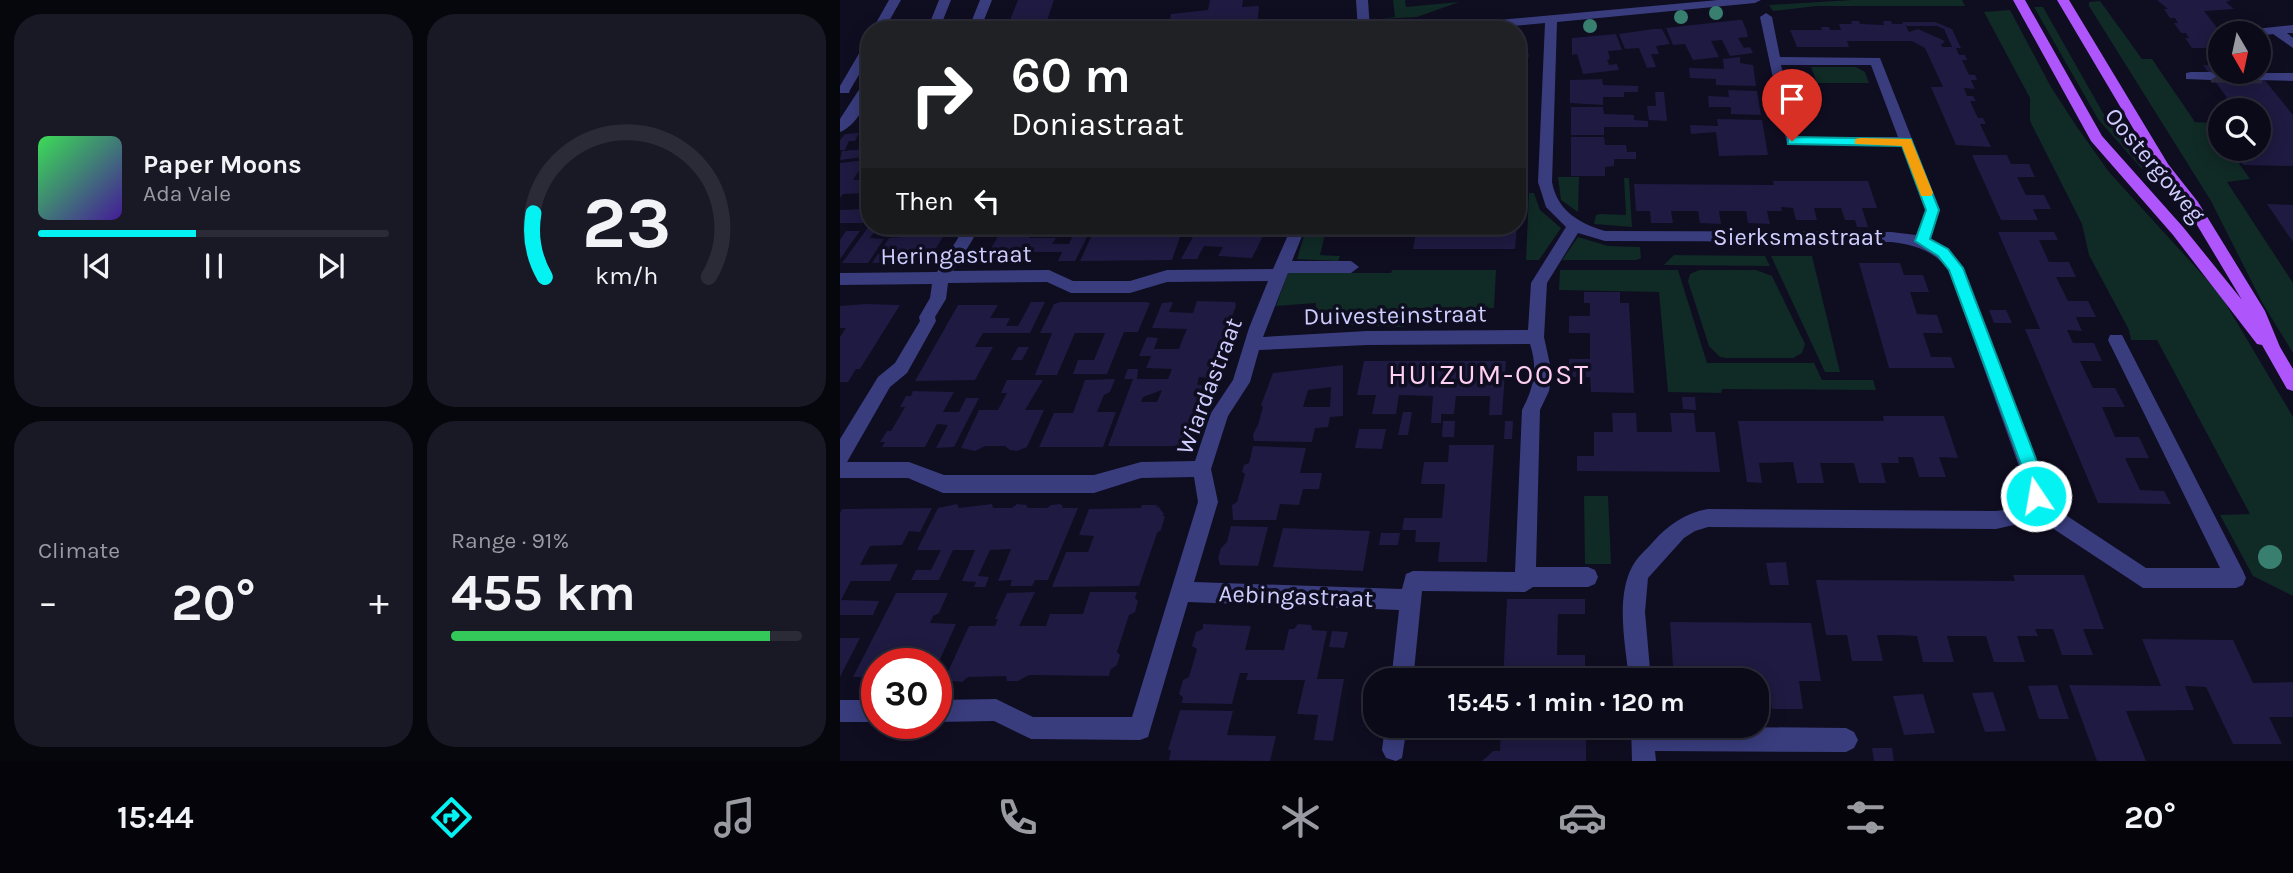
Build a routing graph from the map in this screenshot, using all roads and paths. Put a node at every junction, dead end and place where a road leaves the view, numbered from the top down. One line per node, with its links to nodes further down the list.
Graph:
1 (895, 0): 13 (street)
2 (945, 0): 14 (street)
3 (986, 0): 15 (street)
4 (1363, 0): 16 (street)
5 (1648, 0): 12 (street)
6 (1755, 0): 9 (street)
7 (2019, 0): 44 (main road, Oostergoweg)
8 (2063, 0): 44 (main road, Oostergoweg)
9 (1716, 2): 10 (street)
10 (1692, 3): 12 (street)
11 (1766, 17): 23 (street)
12 (1551, 18): 17 (street); 33 (street, Sierksmastraat)
13 (883, 21)
14 (937, 21)
15 (978, 21)
16 (1364, 21)
17 (1522, 21)
18 (2293, 29): 19 (street)
19 (2276, 30): 20 (street); 21 (street)
20 (2272, 31)
21 (2293, 44)
22 (861, 60): 29 (street)
23 (1774, 61): 32 (street); 32 (street)
24 (2191, 76): 25 (street)
25 (2208, 76)
26 (2272, 77): 27 (street)
27 (2293, 78)
28 (861, 89): 29 (street)
29 (842, 91)
30 (861, 100): 31 (street)
31 (840, 128)
32 (1906, 142): 36 (street)
33 (1575, 225): 36 (street, Sierksmastraat); 41 (street)
34 (966, 235): 39 (street)
35 (1295, 235): 38 (street, Wiardastraat)
36 (1922, 241): 49 (street, Sierksmastraat)
37 (1351, 267): 38 (street, Heringastraat)
38 (1280, 271): 39 (street, Heringastraat); 43 (street, Wiardastraat)
39 (941, 278): 40 (street, Heringastraat); 46 (street)
40 (840, 279)
41 (1536, 337): 43 (street, Duivesteinstraat); 51 (street)
42 (2116, 340): 49 (street)
43 (1254, 344): 47 (street, Wiardastraat)
44 (2272, 349): 45 (main road, Oostergoweg)
45 (2293, 384)
46 (840, 456)
47 (1202, 469): 48 (street); 52 (street, Wiardastraat)
48 (840, 470)
49 (2033, 505): 55 (street)
50 (1588, 578): 51 (street)
51 (1525, 580): 53 (street)
52 (1180, 592): 53 (street, Aebingastraat); 56 (street, Wiardastraat)
53 (1411, 600): 54 (street)
54 (1403, 668)
55 (1639, 668)
56 (952, 710)
57 (840, 711): 58 (street)
58 (861, 711)
59 (1395, 738): 62 (street)
60 (1846, 740): 61 (street)
61 (1643, 742)
62 (1394, 750)

